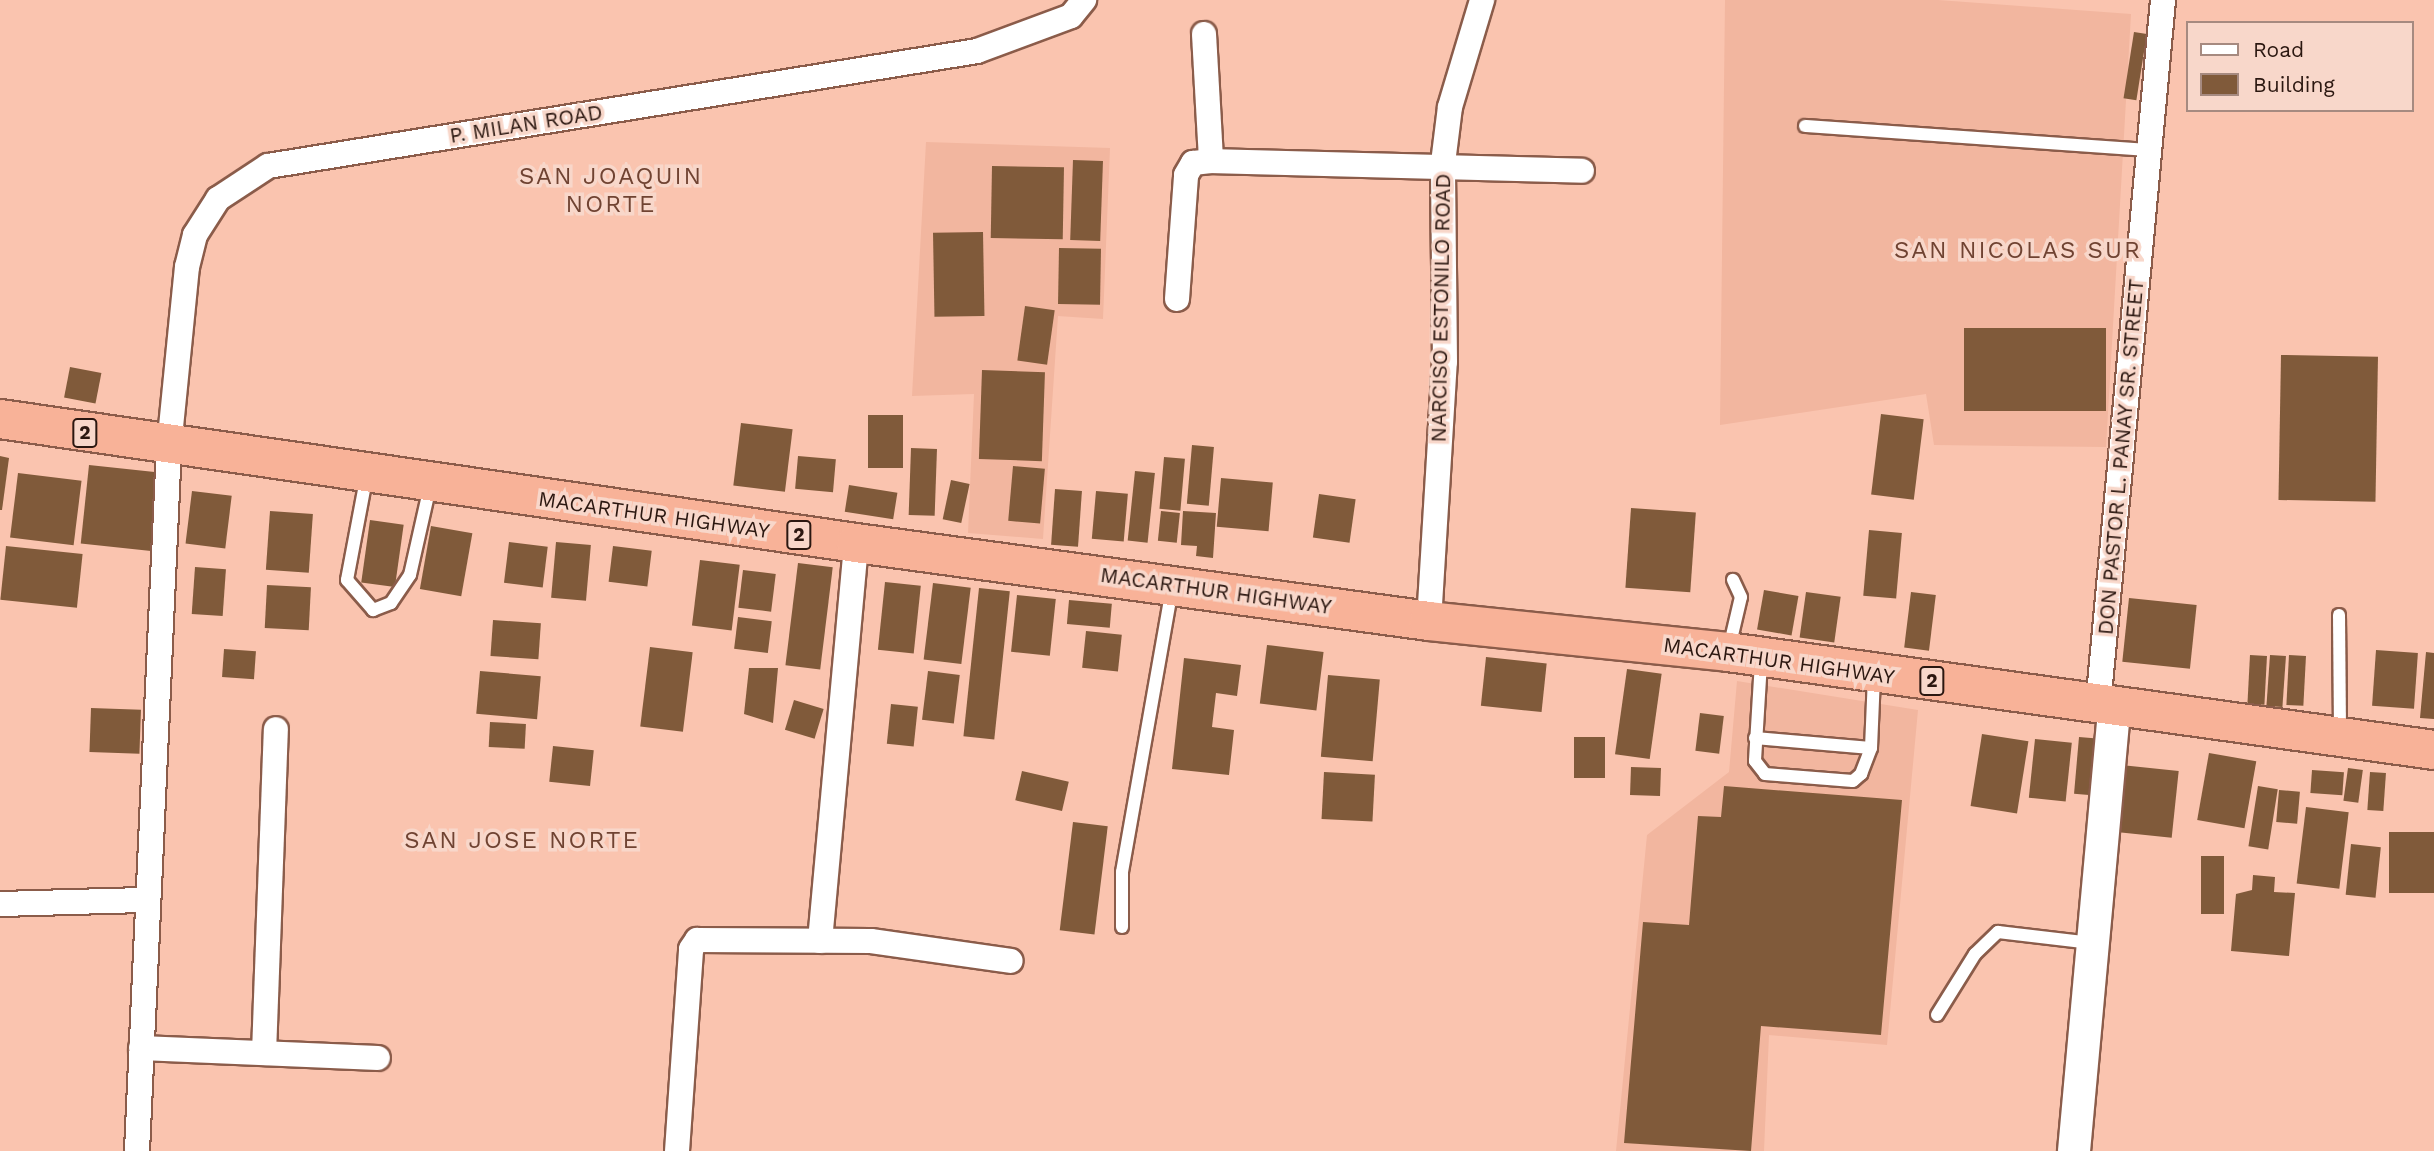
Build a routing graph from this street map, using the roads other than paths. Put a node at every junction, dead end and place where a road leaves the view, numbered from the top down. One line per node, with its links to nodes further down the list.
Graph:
1 (1084, 0): 12 (street, P. MILAN ROAD)
2 (1482, 0): 8 (street, NARCISO ESTONILO ROAD)
3 (2163, 0): 6 (street, DON PASTOR L. PANAY SR. STREET)
4 (1204, 34): 7 (street)
5 (1805, 126): 6 (lane)
6 (2149, 150): 22 (street, DON PASTOR L. PANAY SR. STREET)
7 (1211, 161): 8 (street); 10 (street)
8 (1443, 163): 9 (street); 19 (street, NARCISO ESTONILO ROAD)
9 (1582, 171)
10 (1177, 299)
11 (0, 419): 12 (highway, MACARTHUR HIGHWAY / 2)
12 (169, 447): 13 (highway, MACARTHUR HIGHWAY / 2); 28 (street, P. MILAN ROAD)
13 (367, 474): 14 (highway, MACARTHUR HIGHWAY / 2); 14 (lane)
14 (431, 484): 15 (highway, MACARTHUR HIGHWAY / 2)
15 (856, 543): 17 (highway, MACARTHUR HIGHWAY / 2); 31 (street)
16 (1733, 580): 20 (lane)
17 (1172, 585): 19 (highway, MACARTHUR HIGHWAY / 2); 30 (lane)
18 (2339, 615): 24 (lane)
19 (1429, 621): 20 (highway, MACARTHUR HIGHWAY / 2)
20 (1745, 654): 21 (highway, MACARTHUR HIGHWAY / 2); 25 (lane)
21 (1874, 673): 22 (highway, MACARTHUR HIGHWAY / 2); 26 (lane)
22 (2106, 707): 24 (highway, MACARTHUR HIGHWAY / 2); 32 (street)
23 (276, 729): 36 (street)
24 (2340, 737): 27 (highway, MACARTHUR HIGHWAY / 2)
25 (1755, 738): 26 (lane); 26 (lane)
26 (1871, 748)
27 (2434, 750)
28 (147, 900): 29 (street); 35 (street, P. MILAN ROAD)
29 (0, 904)
30 (1122, 927)
31 (820, 941): 33 (street); 39 (street)
32 (2092, 943): 34 (lane); 40 (street)
33 (1012, 961)
34 (1937, 1015)
35 (141, 1048): 36 (street); 38 (street, P. MILAN ROAD)
36 (264, 1053): 37 (street)
37 (378, 1058)
38 (137, 1151)
39 (677, 1151)
40 (2074, 1151)

